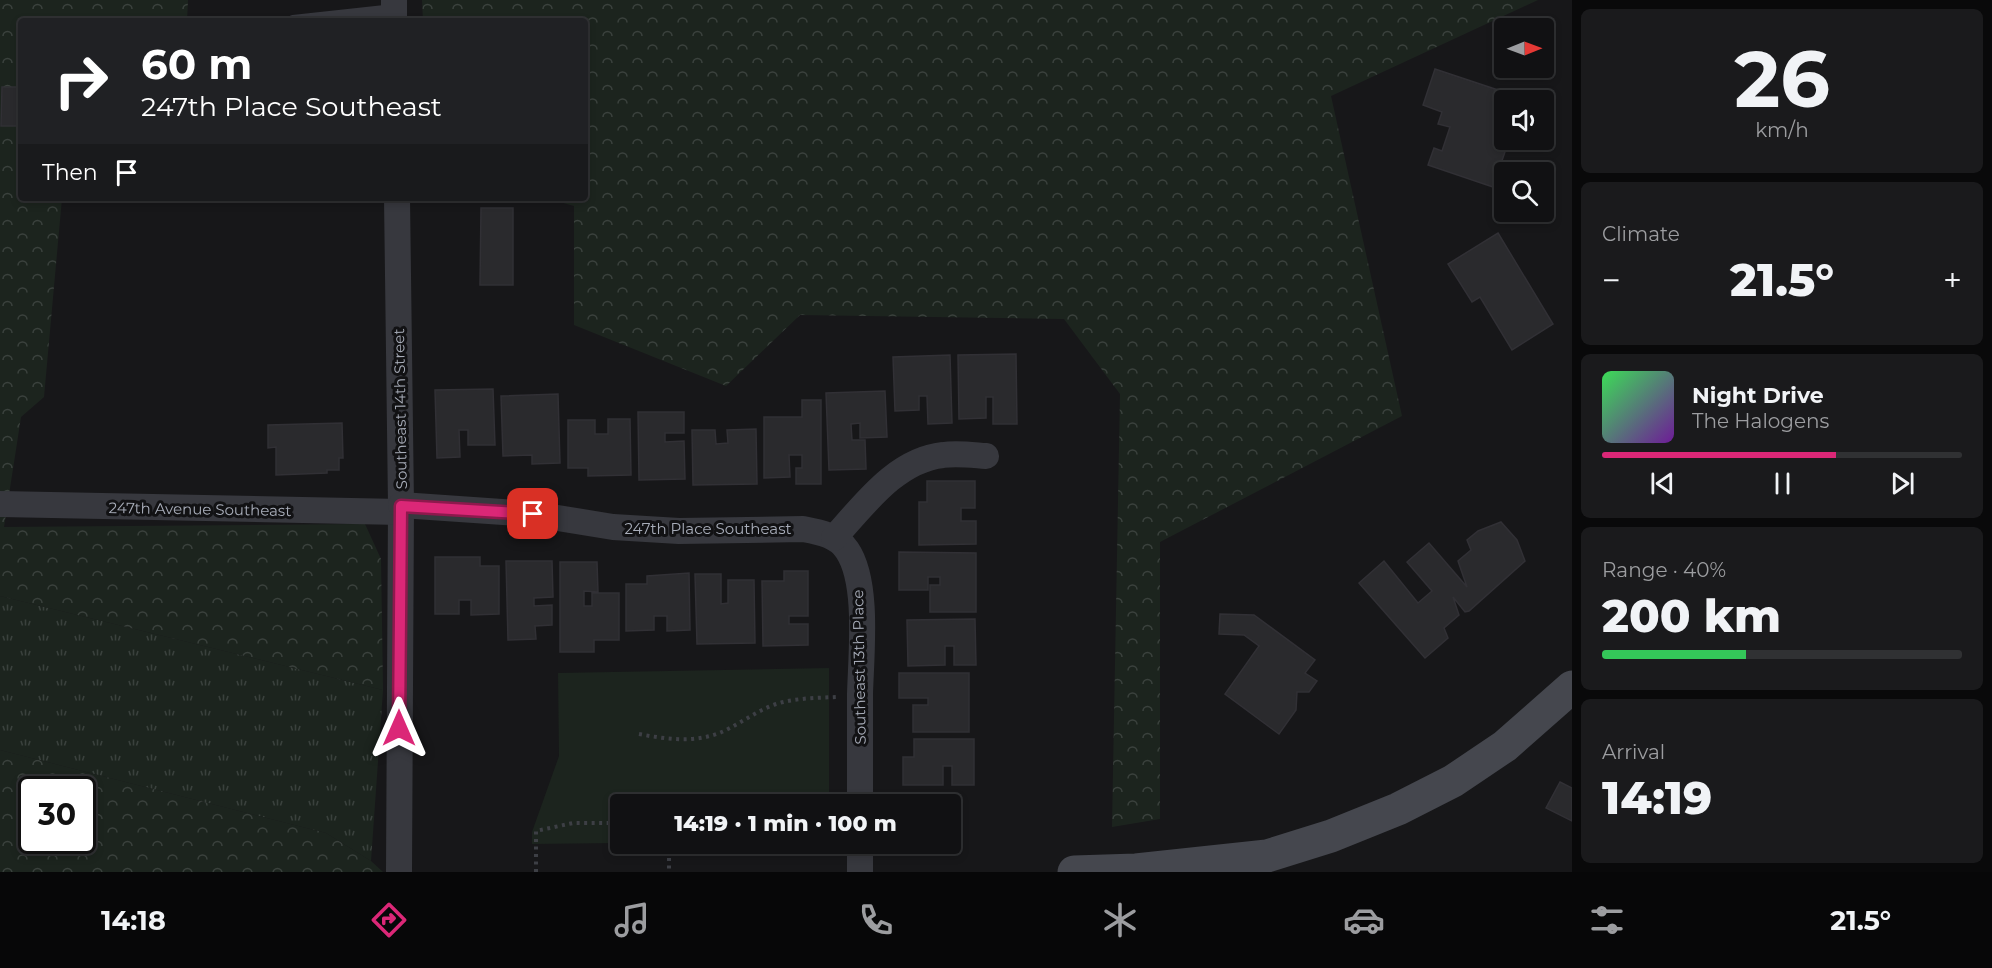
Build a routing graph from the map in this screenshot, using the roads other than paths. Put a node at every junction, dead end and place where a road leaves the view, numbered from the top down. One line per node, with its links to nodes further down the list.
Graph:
1 (394, 10): 2 (lane)
2 (321, 18)
3 (397, 201): 6 (street, Southeast 14th Street)
4 (986, 456): 7 (street)
5 (0, 504): 6 (street, 247th Avenue Southeast)
6 (401, 509): 7 (street, 247th Place Southeast); 11 (street, Southeast 14th Street)
7 (834, 538): 9 (street, Southeast 13th Place)
8 (1572, 687): 13 (street)
9 (860, 794)
10 (860, 854): 12 (street)
11 (399, 872)
12 (860, 872)
13 (1074, 872)

